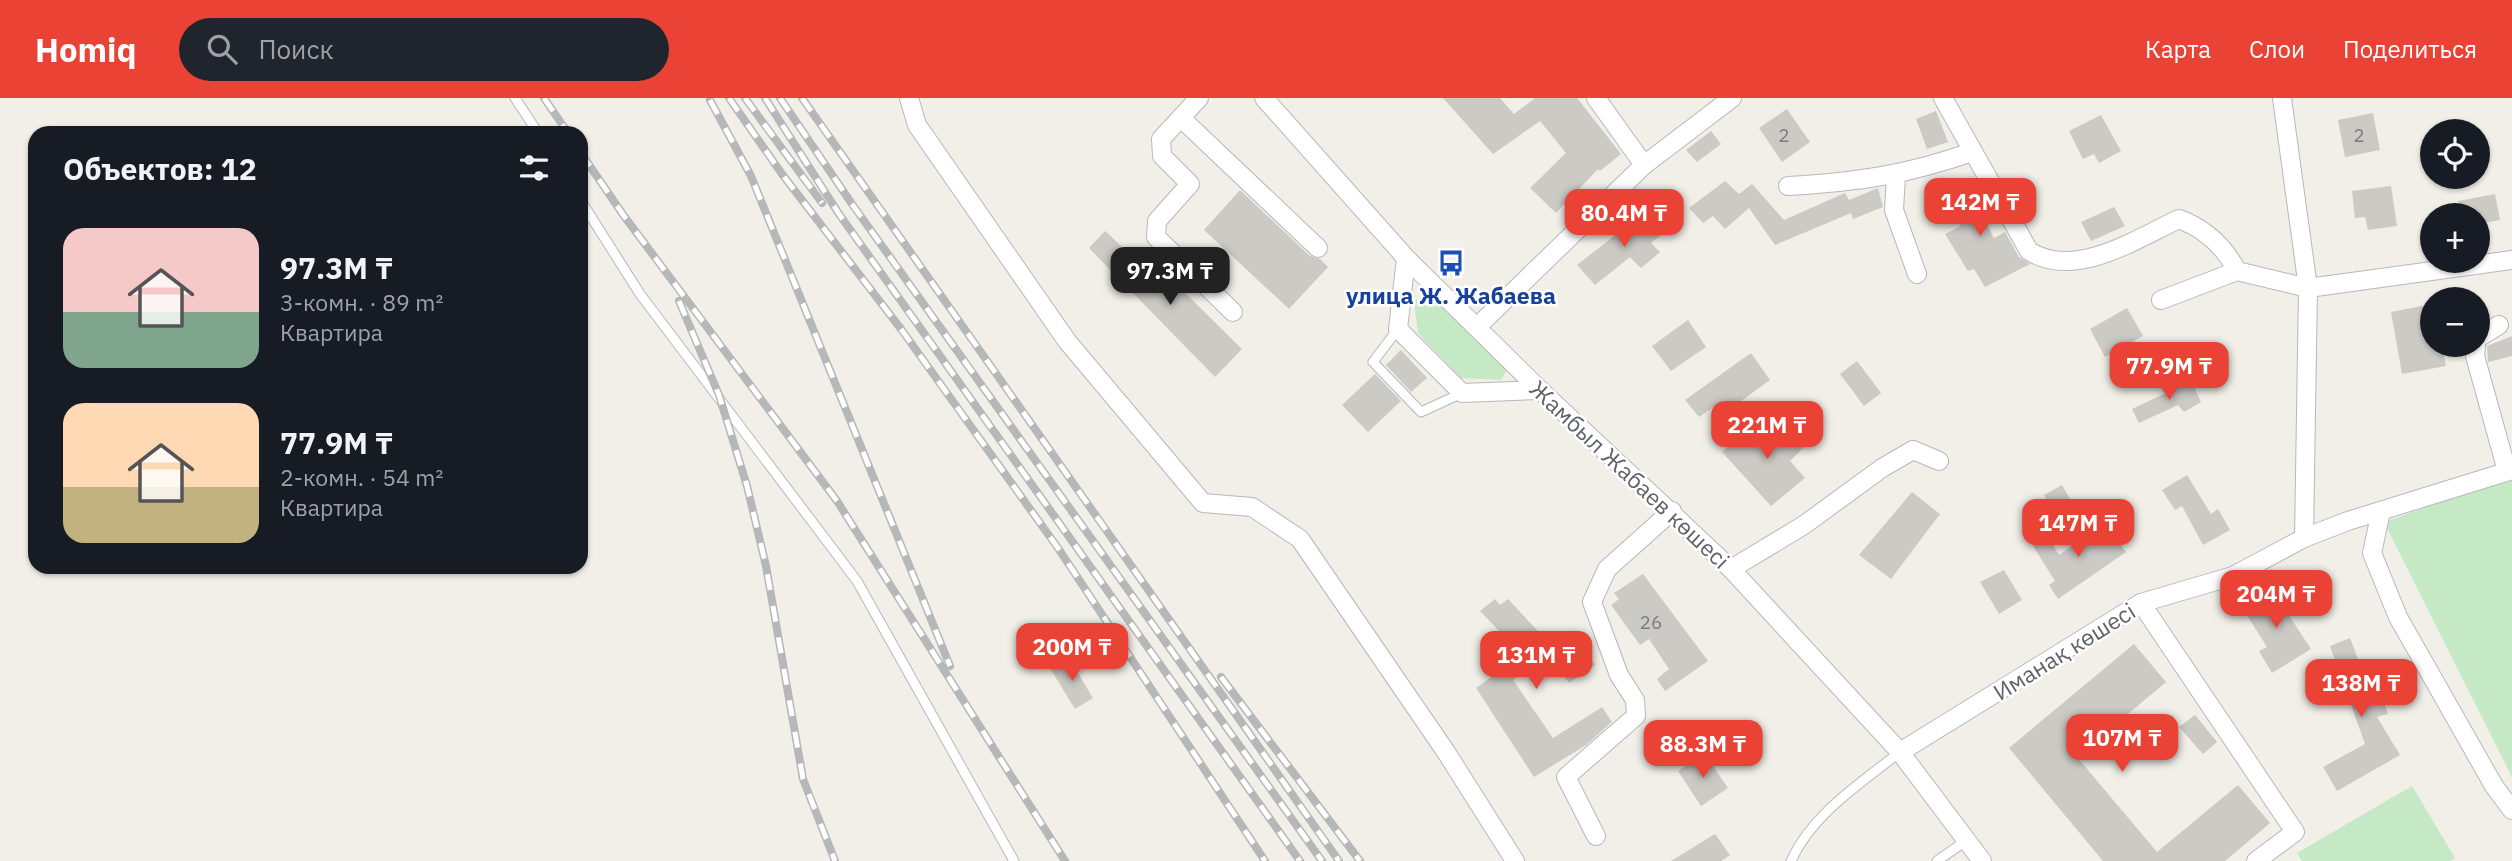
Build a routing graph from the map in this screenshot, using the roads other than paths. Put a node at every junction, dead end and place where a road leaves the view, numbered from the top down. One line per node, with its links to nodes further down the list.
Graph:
1 (515, 98): 10 (lane)
2 (909, 98): 43 (street)
3 (1199, 98): 9 (street)
4 (1264, 98): 17 (street, Жамбыл Жабаев көшесі)
5 (1596, 98): 12 (street)
6 (1732, 98): 12 (street)
7 (1943, 98): 11 (street)
8 (2282, 98): 21 (street)
9 (1181, 118): 16 (street); 23 (street)
10 (533, 126)
11 (1972, 152): 13 (street); 19 (street)
12 (1644, 165): 25 (street)
13 (1896, 175): 14 (street); 20 (street)
14 (1788, 186)
15 (588, 212): 42 (lane)
16 (1318, 248)
17 (1406, 258): 25 (street, Жамбыл Жабаев көшесі); 26 (street)
18 (2512, 260): 21 (street)
19 (2237, 271): 21 (street); 22 (street)
20 (1917, 274)
21 (2308, 288): 35 (street)
22 (2161, 300)
23 (1233, 312)
24 (2499, 324): 27 (street)
25 (1477, 327): 29 (street, Жамбыл Жабаев көшесі)
26 (1398, 329): 30 (street); 30 (lane)
27 (2490, 330)
28 (2475, 357): 32 (street)
29 (1539, 390): 30 (street); 33 (street, Жамбыл Жабаев көшесі)
30 (1462, 394)
31 (1939, 461): 36 (street)
32 (2510, 471): 34 (street, Иманақ көшесі)
33 (1672, 511): 36 (street, Жамбыл Жабаев көшесі); 40 (street)
34 (2381, 511): 35 (street, Иманақ көшесі); 39 (street)
35 (2304, 538): 37 (street, Иманақ көшесі)
36 (1731, 569): 38 (street, Жамбыл Жабаев көшесі)
37 (2141, 603): 38 (street, Иманақ көшесі); 47 (street)
38 (1900, 752): 41 (street, Жамбыл Жабаев көшесі); 44 (lane)
39 (2512, 810)
40 (1596, 836)
41 (1967, 840): 45 (lane); 46 (street, Жамбыл Жабаев көшесі)
42 (1014, 861)
43 (1515, 861)
44 (1791, 861)
45 (1937, 861)
46 (1982, 861)
47 (2256, 861)

